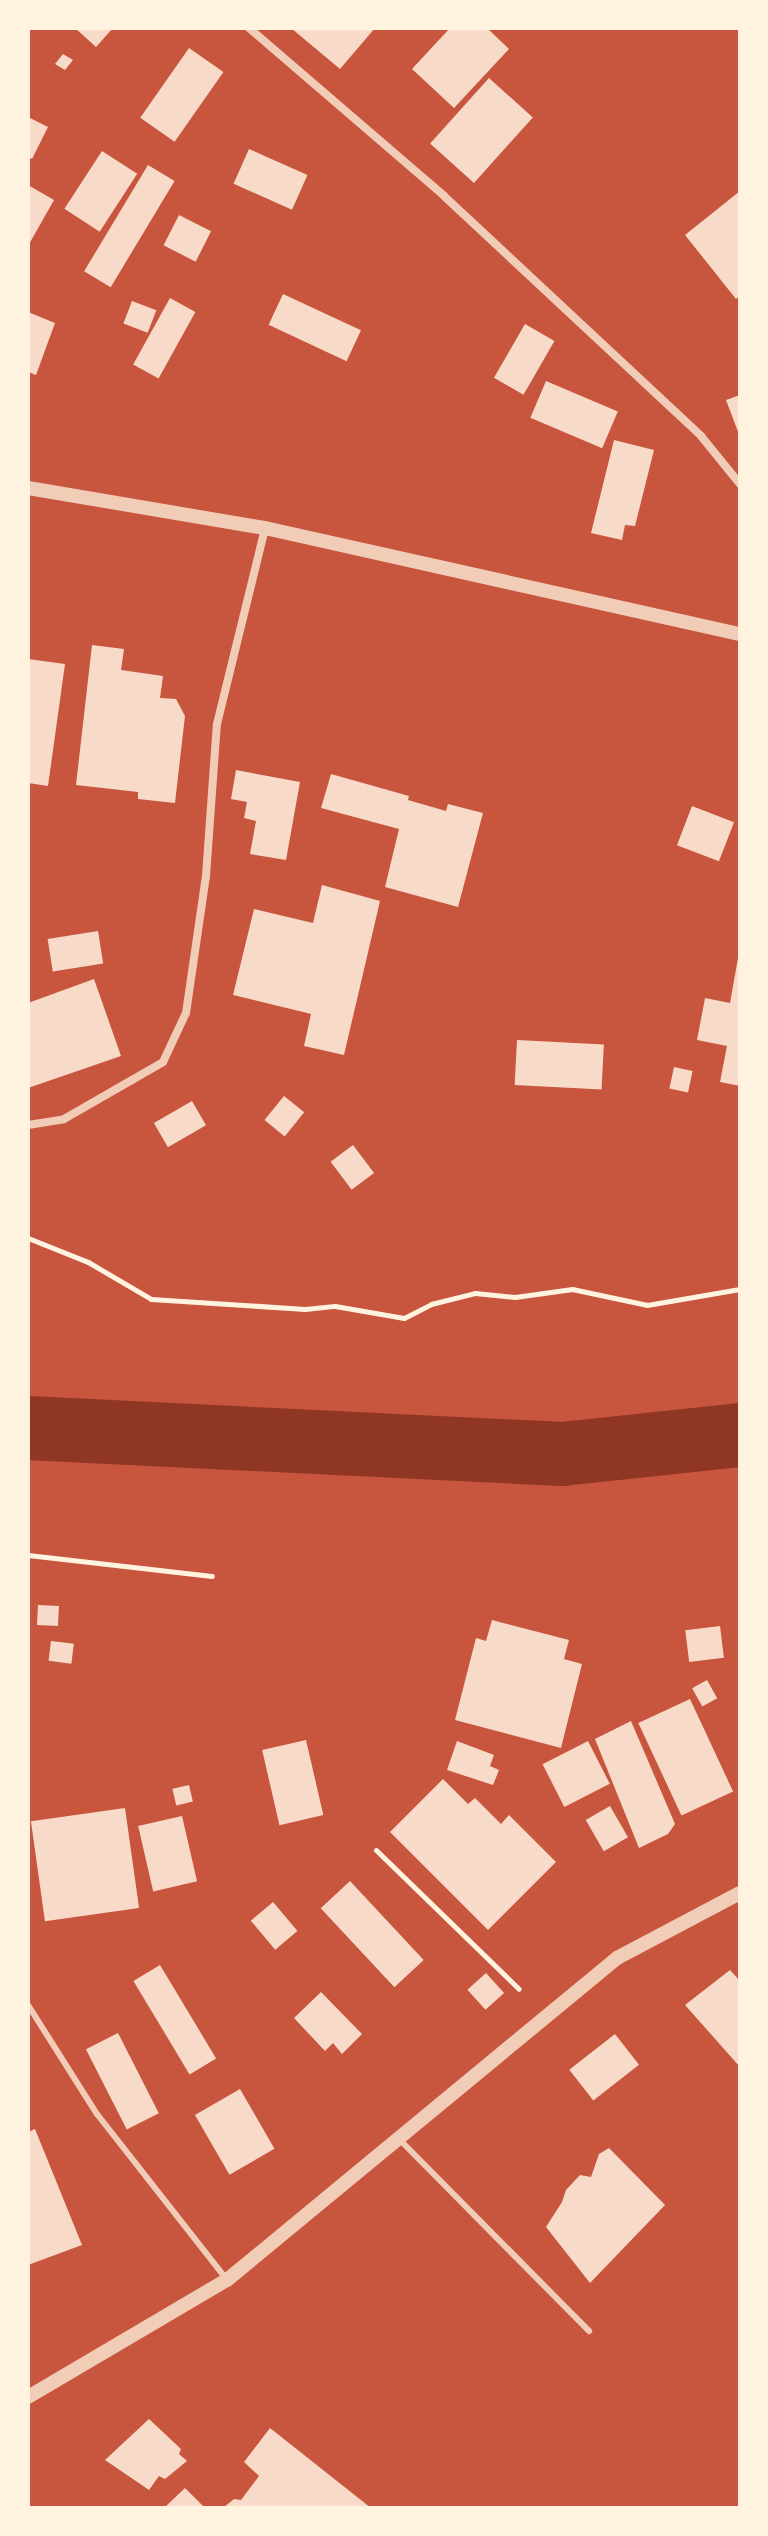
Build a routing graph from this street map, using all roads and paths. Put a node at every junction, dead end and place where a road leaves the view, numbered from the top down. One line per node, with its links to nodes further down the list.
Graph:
1 (249, 28): 2 (street)
2 (740, 484)
3 (28, 488): 4 (street)
4 (265, 528): 5 (street); 6 (street)
5 (740, 634)
6 (28, 1125)
7 (28, 1238): 8 (path)
8 (740, 1289)
9 (28, 1555): 10 (path)
10 (212, 1576)
11 (376, 1850): 14 (path)
12 (740, 1893): 14 (street)
13 (28, 2005): 16 (lane)
14 (546, 2015): 15 (street)
15 (398, 2137): 16 (street); 17 (lane)
16 (227, 2280): 18 (street)
17 (589, 2331)
18 (28, 2397)

